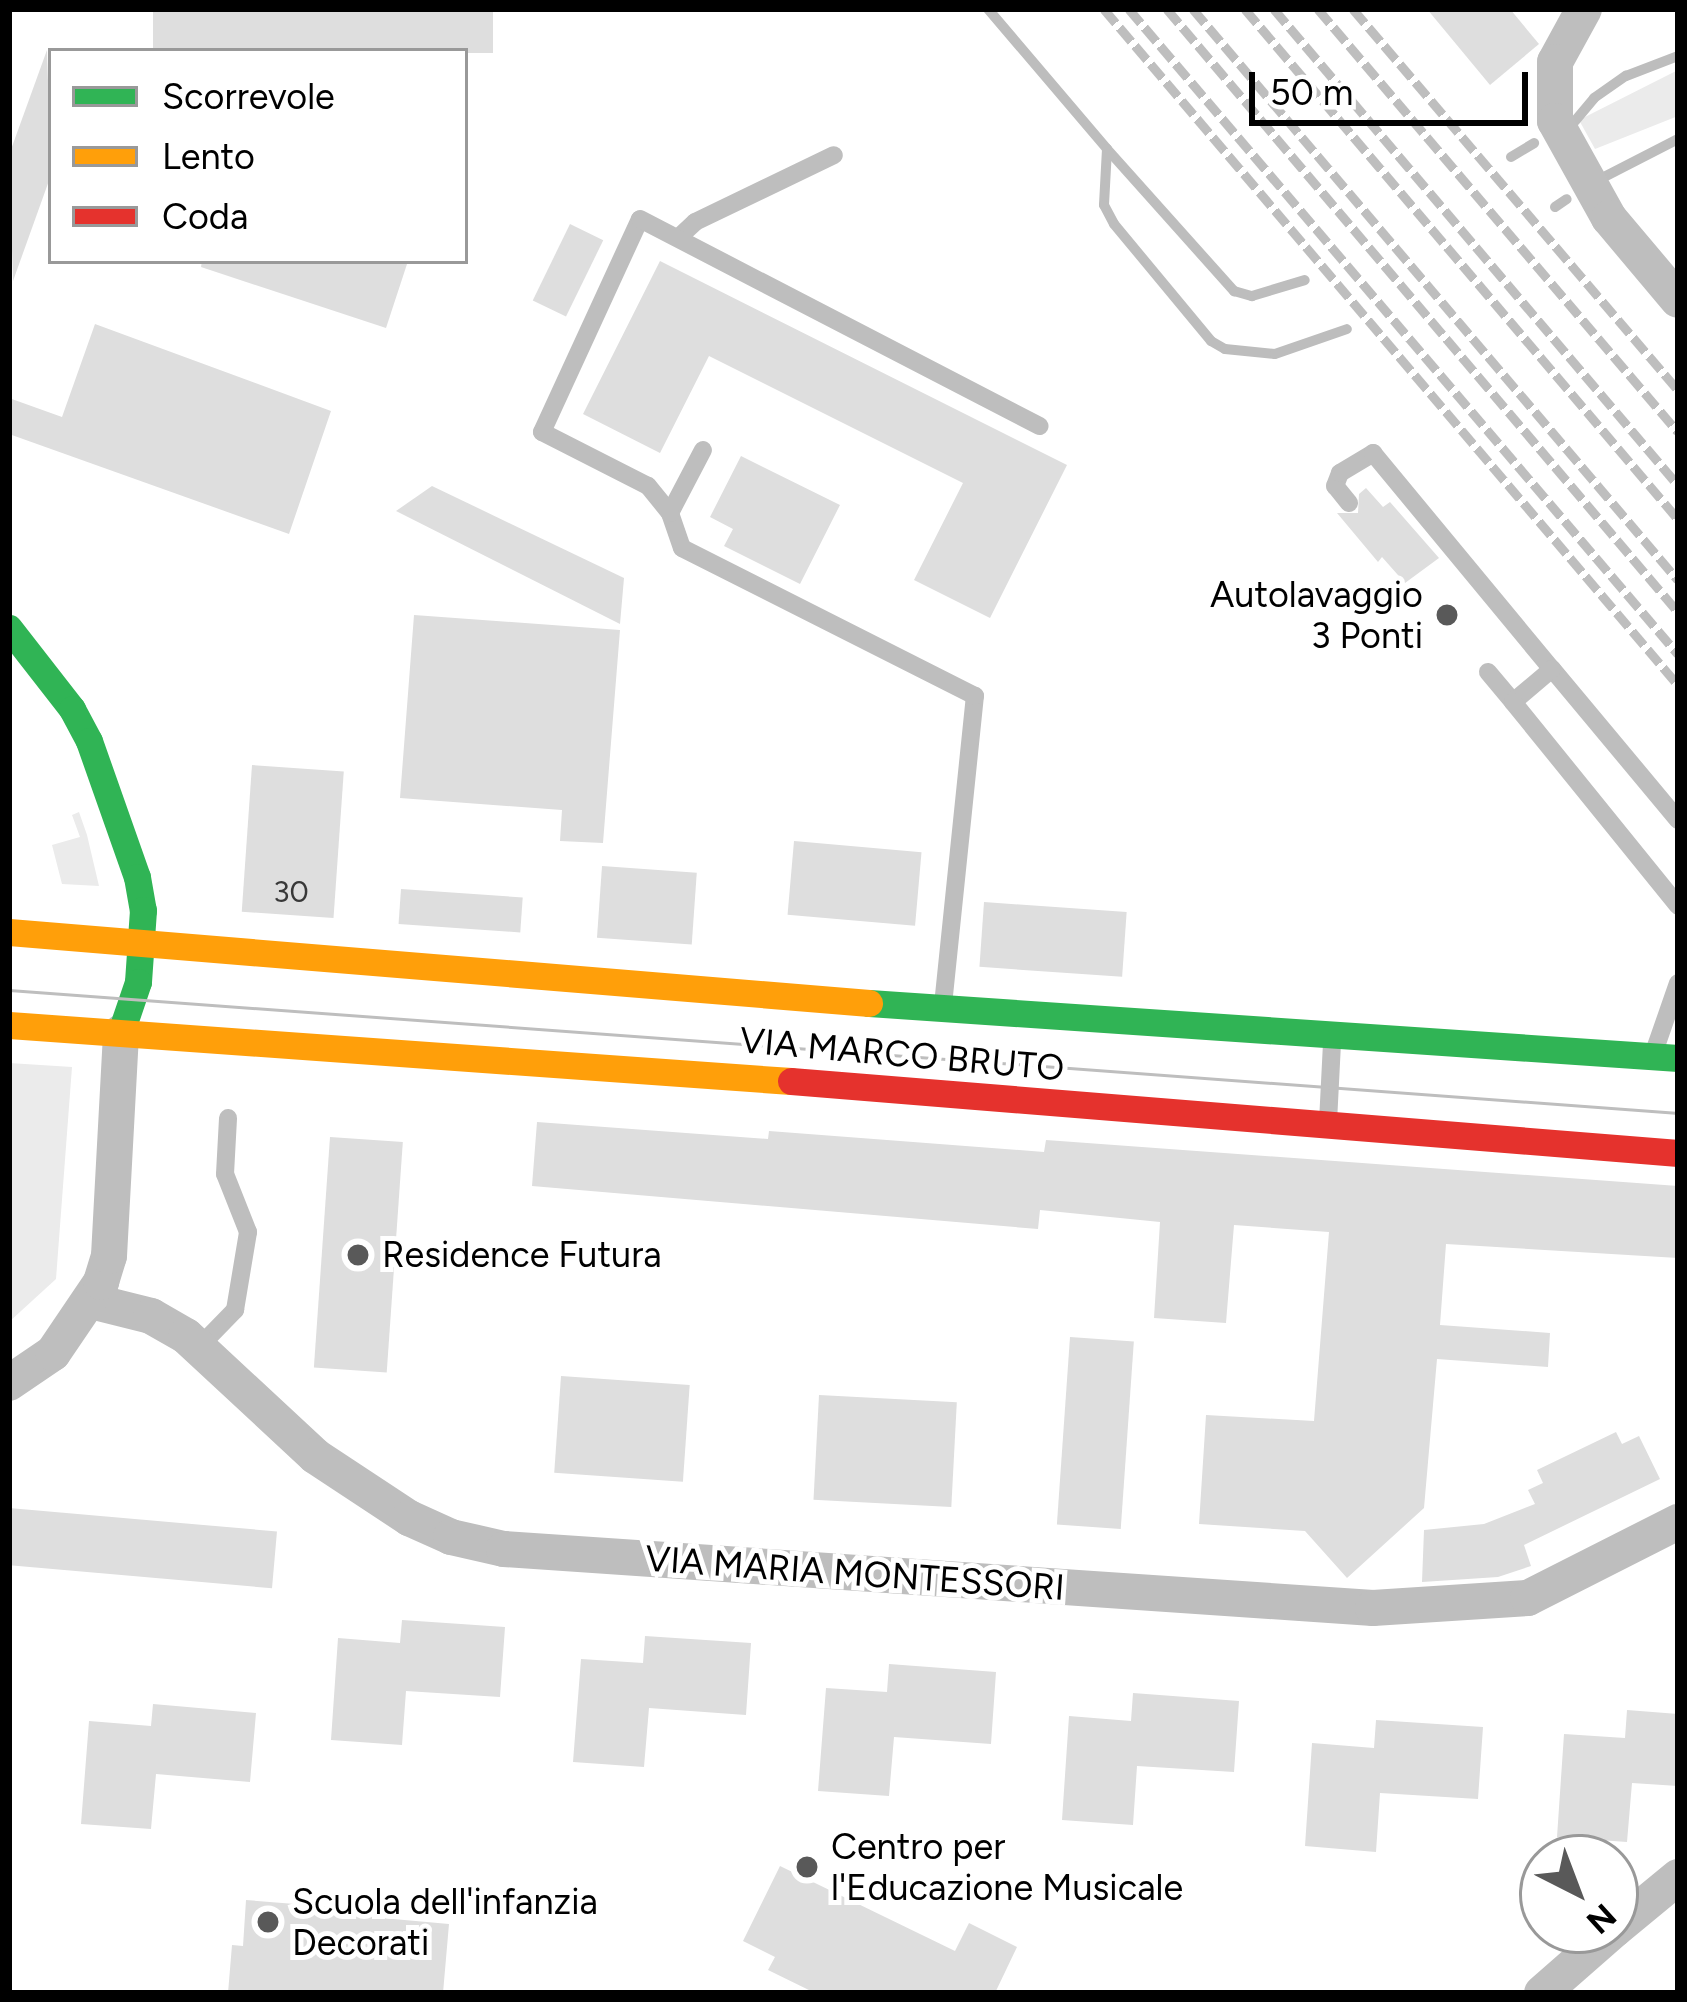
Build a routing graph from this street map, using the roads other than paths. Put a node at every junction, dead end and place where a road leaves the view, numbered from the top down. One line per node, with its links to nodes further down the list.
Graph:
1 (1584, 9): 4 (street)
2 (834, 155): 3 (lane)
3 (678, 238): 5 (lane); 8 (lane)
4 (1678, 300)
5 (1040, 426)
6 (704, 450): 8 (lane)
7 (1349, 503): 10 (lane)
8 (670, 513): 18 (lane)
9 (9, 628): 16 (main road)
10 (1552, 669): 12 (lane); 13 (lane)
11 (1488, 672): 12 (lane)
12 (1513, 702): 14 (lane)
13 (1678, 820)
14 (1678, 906)
15 (9, 932): 16 (main road, VIA MARCO BRUTO)
16 (141, 943): 18 (main road, VIA MARCO BRUTO); 20 (main road)
17 (1678, 983): 22 (lane)
18 (942, 1010): 21 (main road, VIA MARCO BRUTO)
19 (9, 1025): 20 (main road, VIA MARCO BRUTO)
20 (121, 1031): 24 (main road, VIA MARCO BRUTO); 26 (street)
21 (1332, 1037): 22 (main road, VIA MARCO BRUTO); 24 (lane)
22 (1665, 1057)
23 (228, 1118): 27 (lane)
24 (1328, 1126): 25 (main road, VIA MARCO BRUTO)
25 (1678, 1153)
26 (91, 1301): 27 (street, VIA MARIA MONTESSORI); 28 (street)
27 (199, 1347): 29 (street, VIA MARIA MONTESSORI)
28 (9, 1383)
29 (1678, 1522)
30 (1678, 1876): 31 (street)
31 (1639, 1908)
32 (1586, 1954): 33 (street)
33 (1542, 1993)

